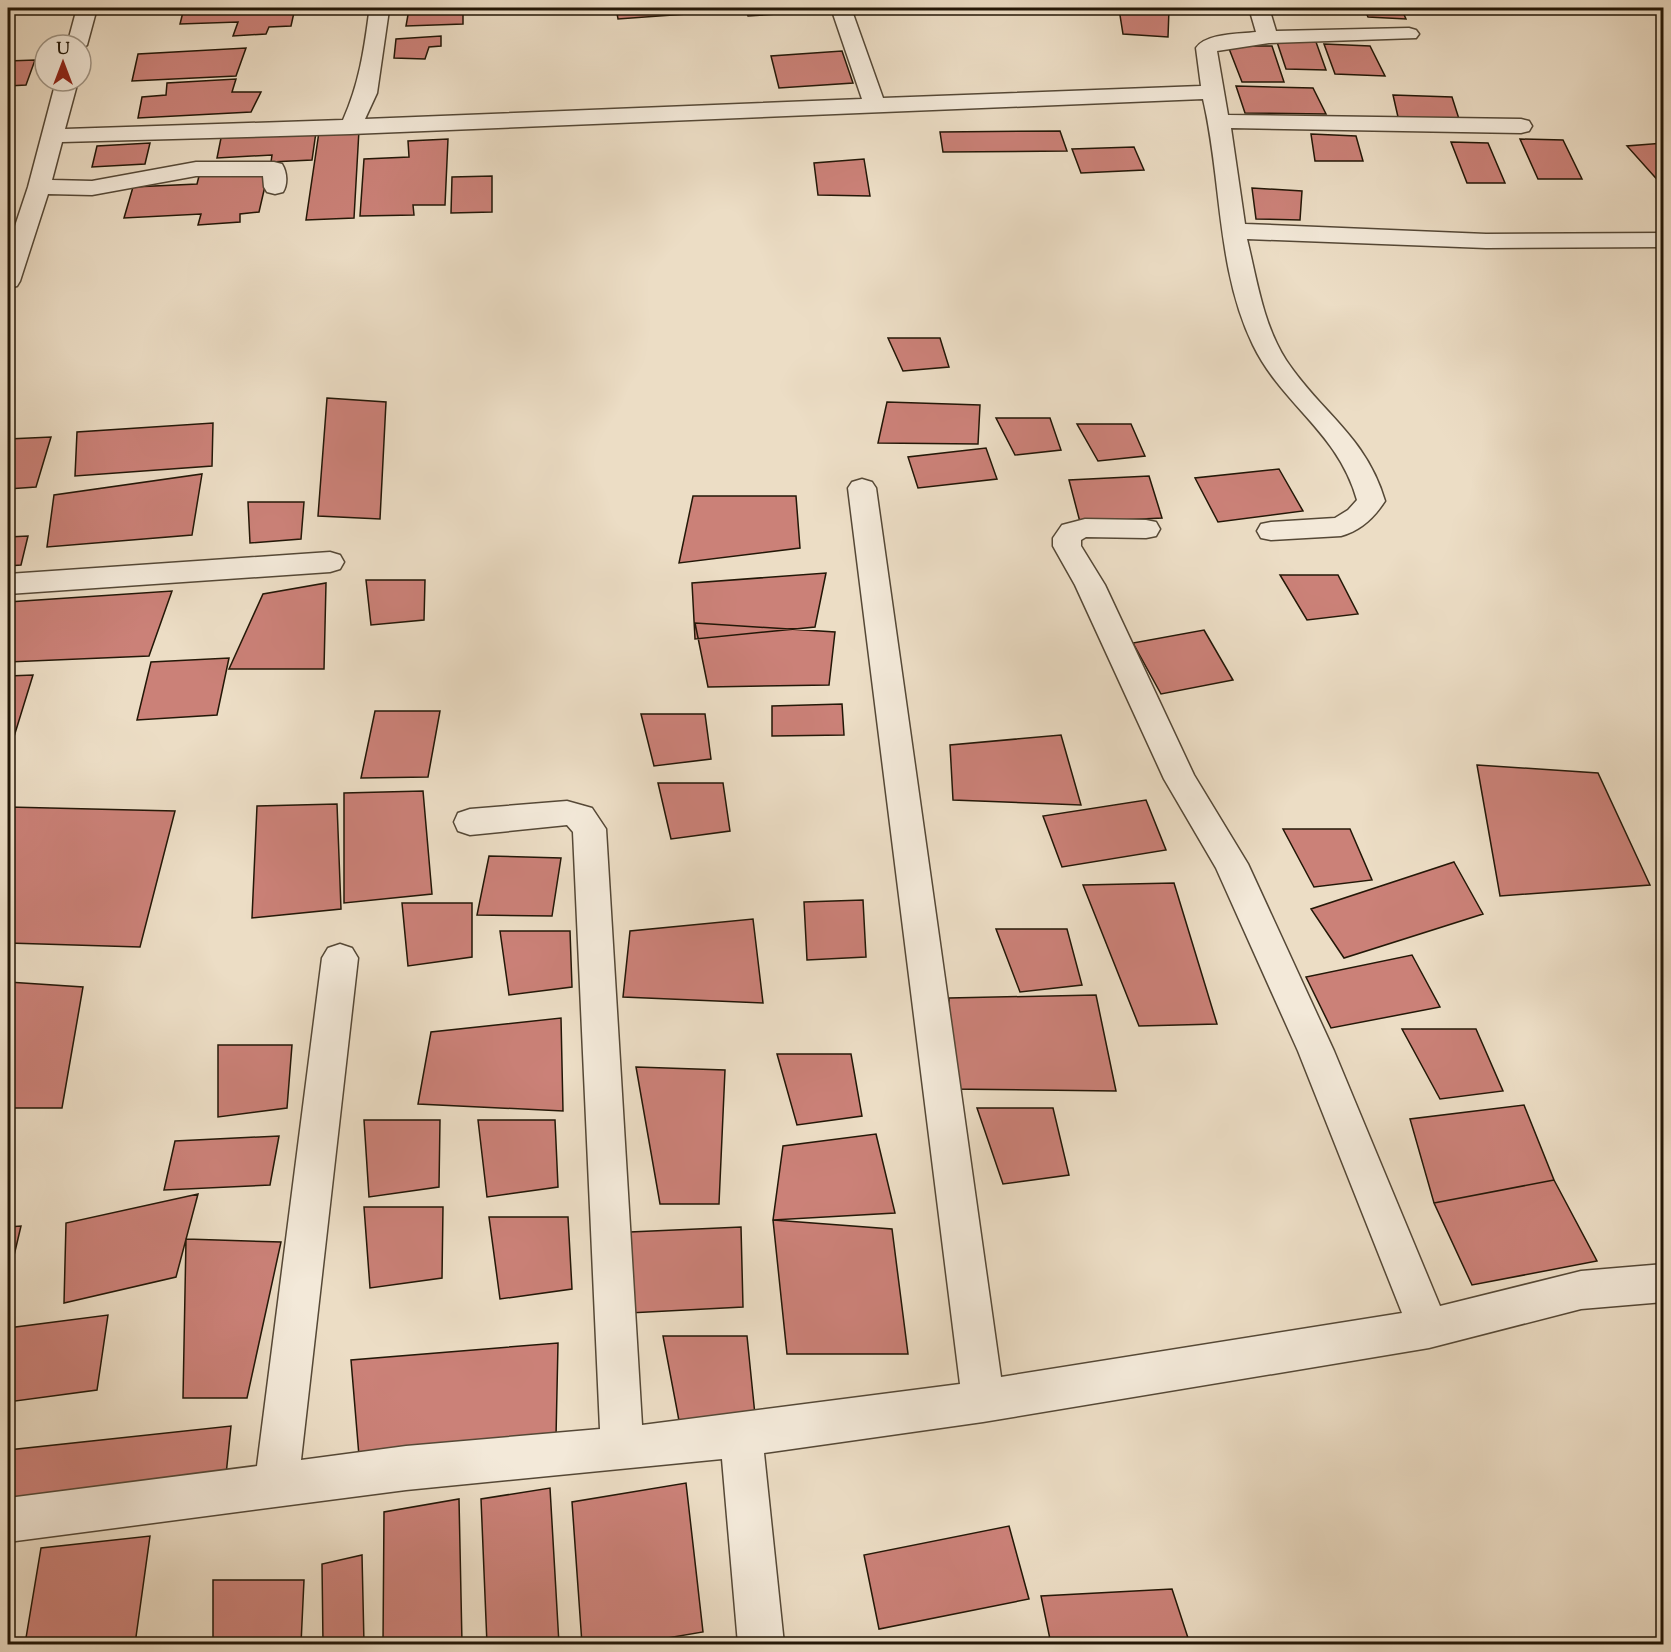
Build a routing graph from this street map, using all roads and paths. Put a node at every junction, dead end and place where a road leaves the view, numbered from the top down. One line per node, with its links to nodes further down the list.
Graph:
1 (87, 8): 5 (street)
2 (375, 8): 13 (street)
3 (841, 8): 10 (street)
4 (1259, 8): 7 (street)
5 (80, 33)
6 (1409, 34): 7 (street)
7 (1268, 37): 8 (street)
8 (1212, 92): 10 (street); 11 (street)
9 (64, 93): 14 (street)
10 (874, 103): 13 (street)
11 (1219, 121): 12 (street); 17 (street)
12 (1521, 126)
13 (351, 127): 14 (street)
14 (52, 136): 15 (street)
15 (39, 187): 16 (street); 19 (street)
16 (275, 188)
17 (1234, 231): 18 (street); 22 (street)
18 (1664, 240)
19 (8, 281)
20 (862, 488): 29 (street)
21 (1146, 529): 28 (street)
22 (1271, 531)
23 (330, 562): 24 (street)
24 (8, 584)
25 (470, 822): 31 (street)
26 (340, 958): 32 (street)
27 (1664, 1283): 28 (street)
28 (1429, 1328): 29 (street)
29 (983, 1401): 30 (street)
30 (741, 1435): 31 (street); 34 (street)
31 (624, 1448): 32 (street)
32 (276, 1486): 33 (street)
33 (8, 1520)
34 (761, 1644)

